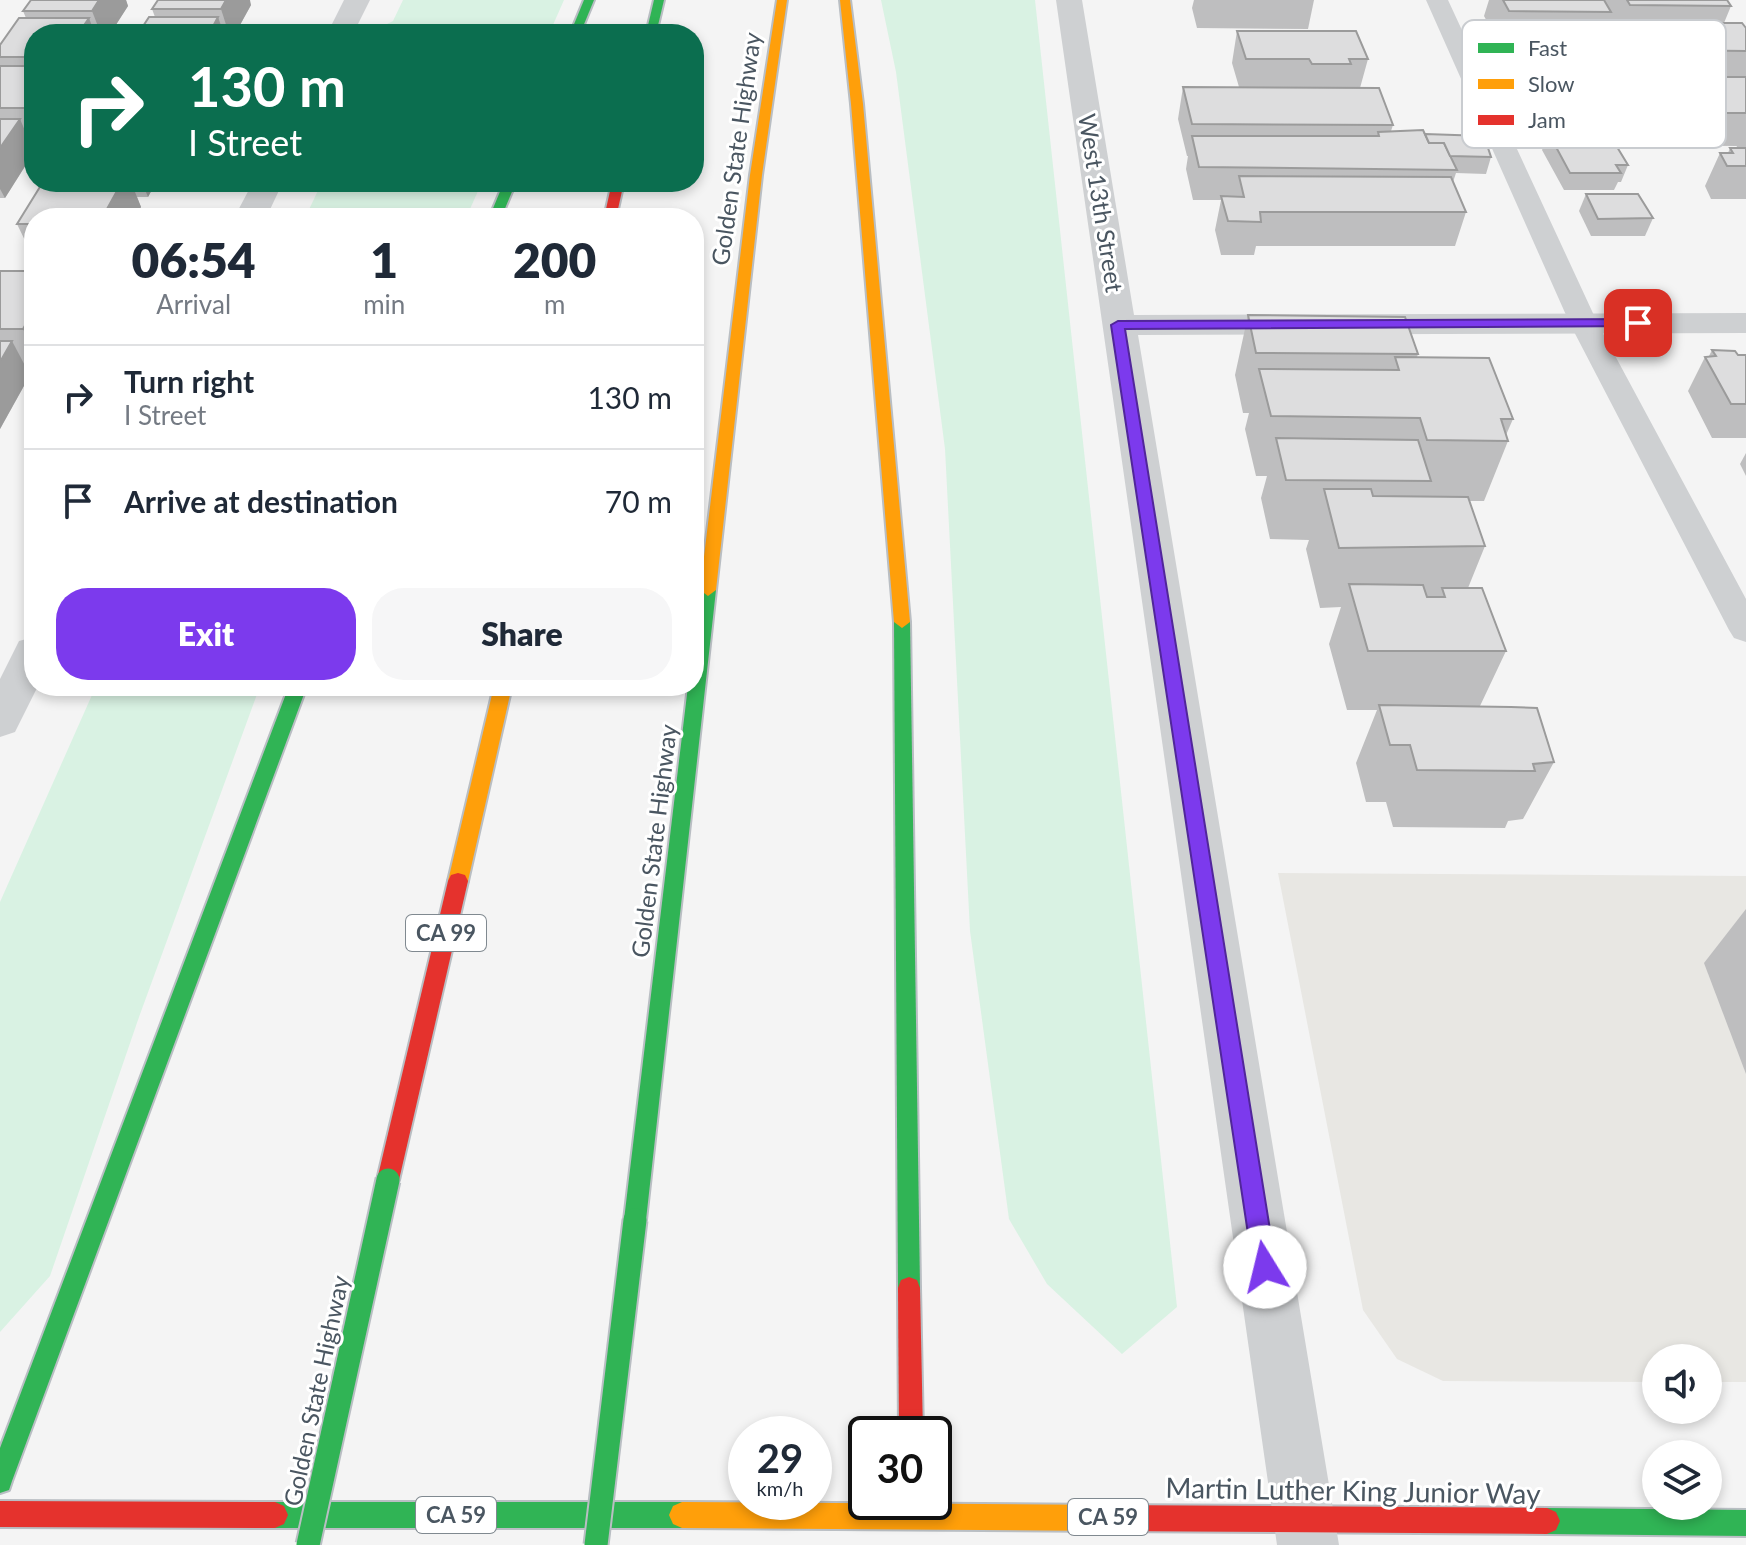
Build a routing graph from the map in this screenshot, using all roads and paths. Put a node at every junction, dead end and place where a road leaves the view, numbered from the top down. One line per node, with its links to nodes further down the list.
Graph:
1 (357, 0): 8 (street)
2 (589, 0): 9 (highway)
3 (659, 0): 10 (highway)
4 (782, 0): 16 (highway, Golden State Highway, bridge)
5 (845, 0): 23 (highway)
6 (1069, 0): 15 (street, West 13th Street)
7 (1437, 0): 11 (lane)
8 (345, 24)
9 (579, 24)
10 (653, 24)
11 (1462, 55)
12 (1504, 148): 14 (lane)
13 (1746, 323): 14 (street)
14 (1584, 324): 15 (street); 17 (lane)
15 (1118, 325): 29 (street, West 13th Street)
16 (704, 624)
17 (1746, 630)
18 (24, 672): 22 (street)
19 (294, 696): 24 (highway)
20 (501, 696): 30 (highway, Golden State Highway / CA 99, bridge)
21 (696, 696): 31 (highway, Golden State Highway, bridge)
22 (0, 721)
23 (911, 1416)
24 (0, 1481)
25 (0, 1514): 26 (highway, Martin Luther King Junior Way / CA 59)
26 (848, 1516)
27 (952, 1518): 29 (highway, Martin Luther King Junior Way / CA 59)
28 (1746, 1523): 29 (highway, Martin Luther King Junior Way / CA 59)
29 (1306, 1532)
30 (308, 1545)
31 (596, 1545)

